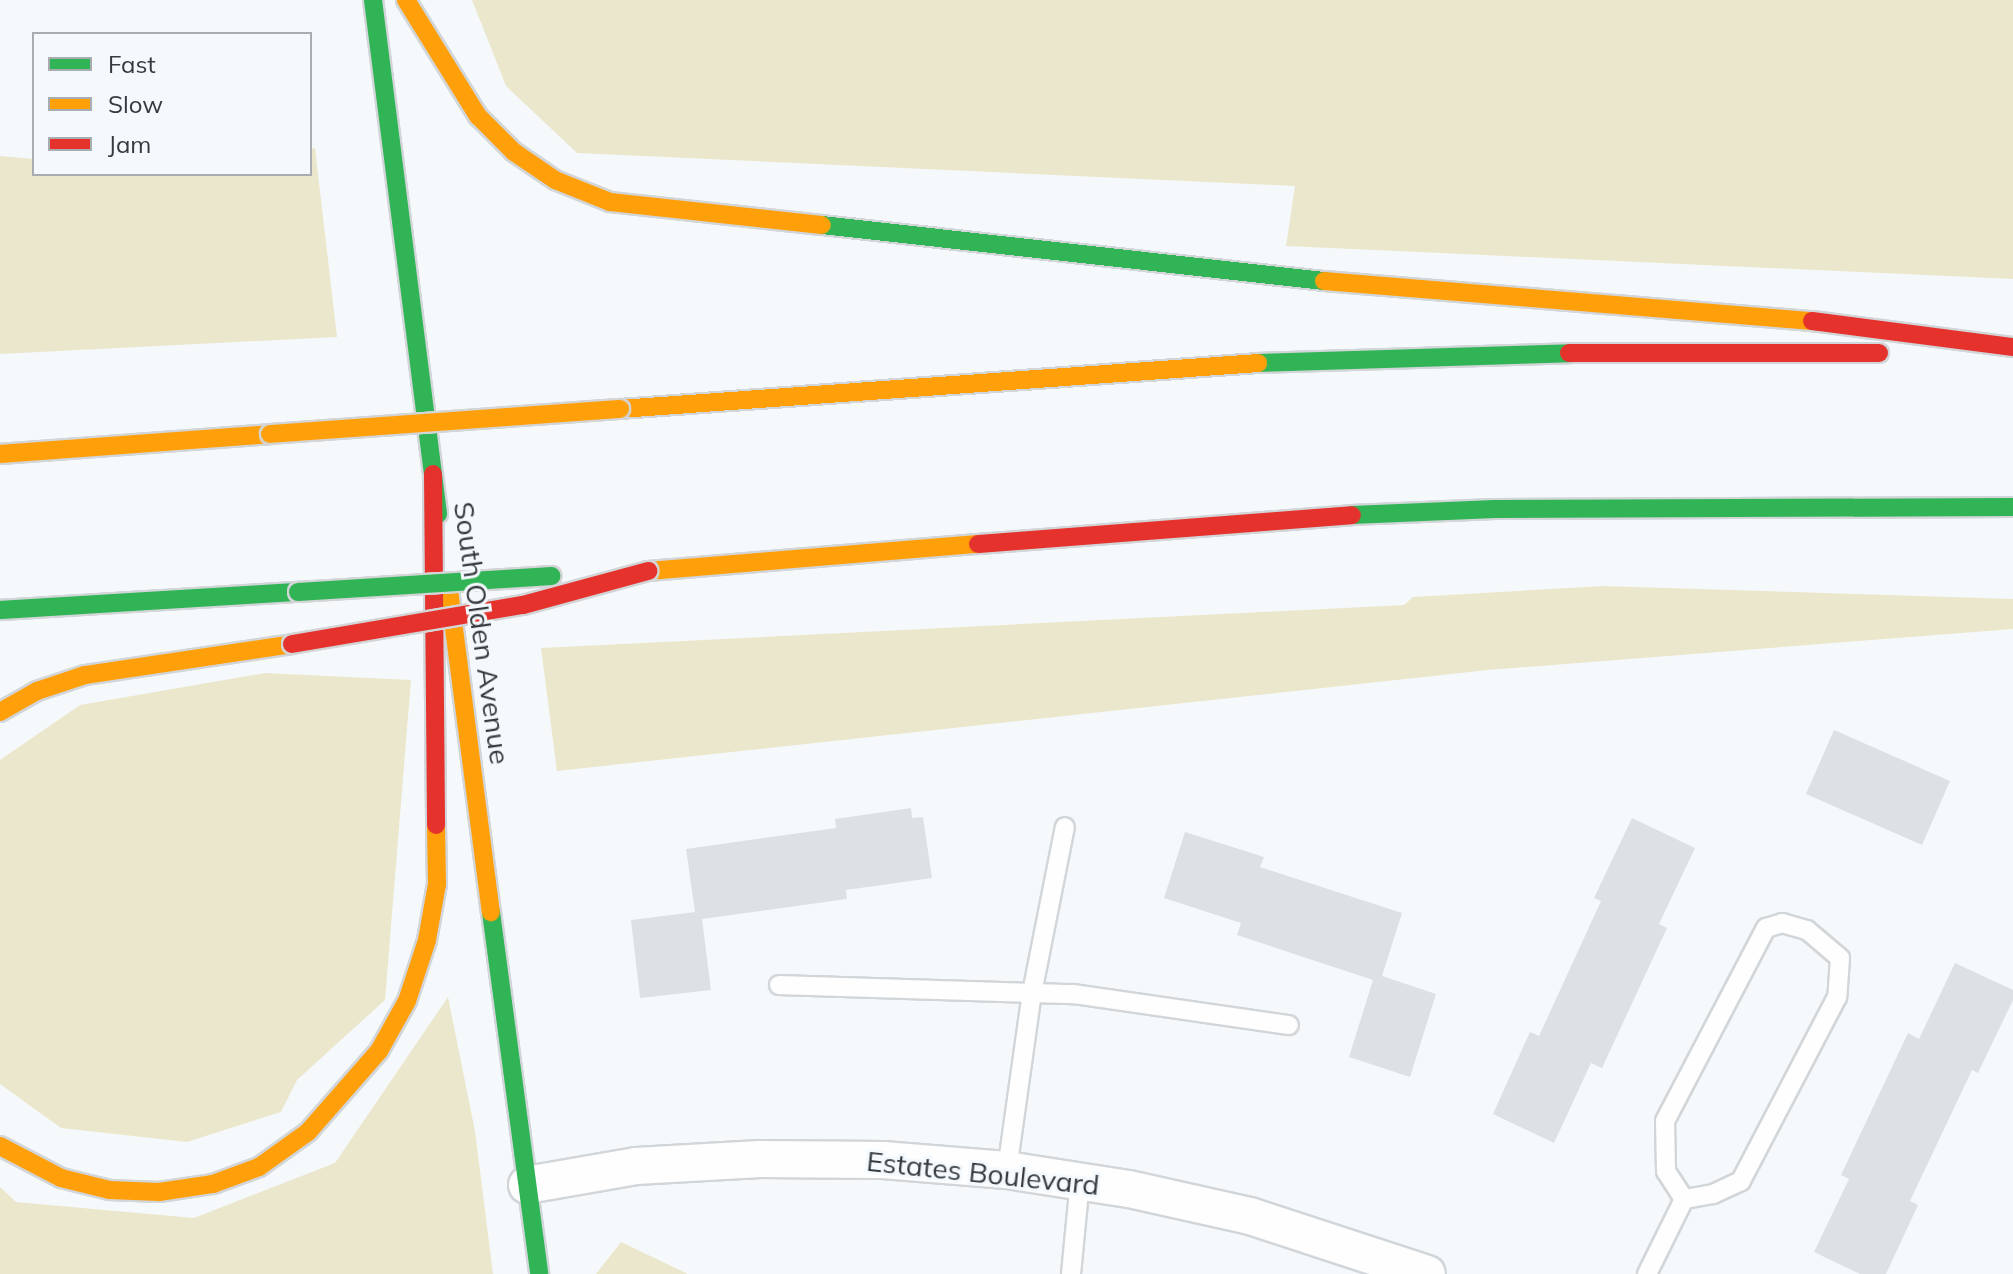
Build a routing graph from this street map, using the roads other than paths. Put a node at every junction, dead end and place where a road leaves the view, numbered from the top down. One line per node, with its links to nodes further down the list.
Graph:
1 (373, 0): 5 (main road, South Olden Avenue)
2 (406, 0): 3 (main road)
3 (2013, 350): 4 (main road, bridge)
4 (0, 454)
5 (433, 474): 14 (main road); 17 (main road, South Olden Avenue)
6 (2013, 507): 7 (main road)
7 (648, 571): 8 (main road, bridge); 9 (main road, bridge)
8 (0, 610)
9 (0, 712)
10 (1065, 827): 12 (lane)
11 (779, 985): 12 (lane)
12 (1032, 993): 13 (lane); 15 (lane)
13 (1289, 1025)
14 (0, 1146)
15 (1007, 1170): 16 (street, Estates Boulevard); 17 (street, Estates Boulevard)
16 (1080, 1181): 20 (lane); 21 (street, Estates Boulevard)
17 (527, 1185): 19 (main road, South Olden Avenue)
18 (1684, 1199): 18 (lane); 22 (lane)
19 (539, 1274)
20 (1071, 1274)
21 (1427, 1274)
22 (1647, 1274)

